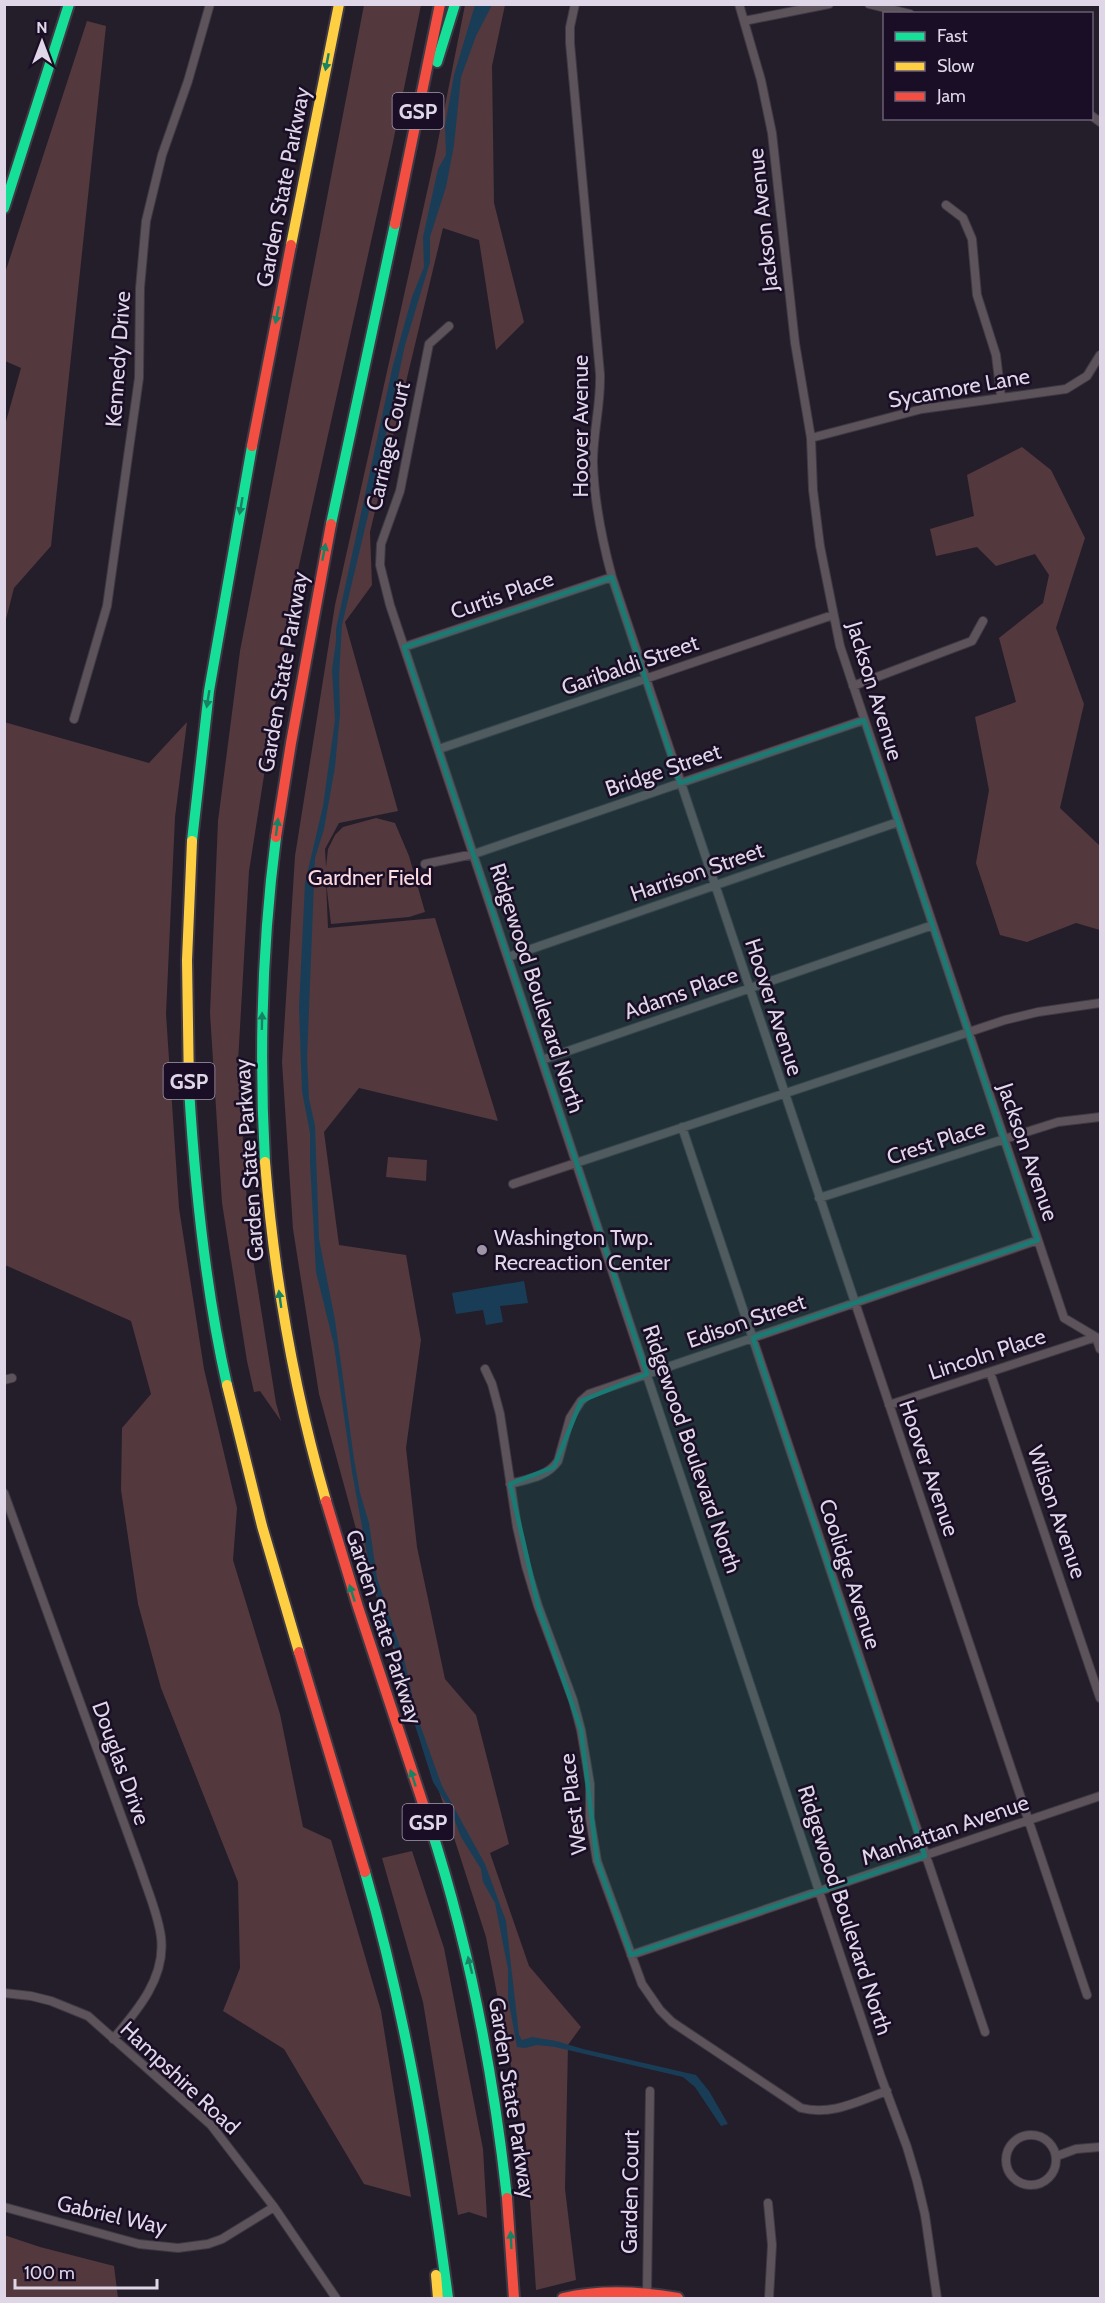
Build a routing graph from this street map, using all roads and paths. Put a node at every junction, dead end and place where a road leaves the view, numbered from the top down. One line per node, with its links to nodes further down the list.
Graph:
1 (69, 4): 13 (main road)
2 (210, 4): 26 (street, Kennedy Drive)
3 (339, 4): 71 (main road, Garden State Parkway / GSP, one-way to 71)
4 (440, 4): 14 (main road, Garden State Parkway / GSP)
5 (455, 4): 14 (main road)
6 (575, 4): 19 (street, Hoover Avenue)
7 (739, 4): 11 (street, Jackson Avenue)
8 (829, 4): 11 (street)
9 (869, 4): 10 (street)
10 (902, 12)
11 (744, 21): 18 (street, Jackson Avenue)
12 (946, 205): 17 (street)
13 (4, 208)
14 (397, 218): 81 (main road, Garden State Parkway / GSP, one-way to 14)
15 (449, 326): 21 (street, Carriage Court)
16 (1101, 355): 17 (street, Sycamore Lane)
17 (1001, 397): 18 (street, Sycamore Lane)
18 (811, 438): 20 (street, Jackson Avenue)
19 (612, 577): 23 (street, Curtis Place); 24 (street, Hoover Avenue)
20 (832, 615): 24 (street, Garibaldi Street); 25 (street, Jackson Avenue)
21 (394, 616): 23 (street, Ridgewood Boulevard North)
22 (983, 621): 25 (street)
23 (404, 647): 28 (street, Ridgewood Boulevard North)
24 (645, 679): 28 (street, Garibaldi Street); 29 (street, Hoover Avenue)
25 (853, 686): 27 (street, Jackson Avenue)
26 (74, 719)
27 (864, 720): 29 (street, Bridge Street); 30 (street, Jackson Avenue)
28 (439, 749): 31 (street, Ridgewood Boulevard North)
29 (680, 783): 31 (street, Bridge Street); 33 (street, Hoover Avenue)
30 (898, 822): 33 (street, Harrison Street); 34 (street, Jackson Avenue)
31 (474, 854): 32 (street); 35 (street, Ridgewood Boulevard North)
32 (424, 864)
33 (714, 885): 35 (street, Harrison Street); 36 (street, Hoover Avenue)
34 (933, 925): 36 (street, Adams Place); 38 (street, Jackson Avenue)
35 (508, 957): 39 (street, Ridgewood Boulevard North)
36 (749, 989): 39 (street, Adams Place); 40 (street, Hoover Avenue)
37 (1101, 1003): 38 (street)
38 (969, 1032): 40 (street); 43 (street, Jackson Avenue)
39 (542, 1060): 44 (street, Ridgewood Boulevard North)
40 (784, 1093): 42 (street); 46 (street, Hoover Avenue)
41 (1101, 1117): 43 (street, Crest Place)
42 (682, 1127): 44 (street); 50 (street, Coolidge Avenue)
43 (1004, 1139): 46 (street, Crest Place); 47 (street, Jackson Avenue)
44 (576, 1162): 45 (street); 54 (street, Ridgewood Boulevard North)
45 (513, 1184)
46 (819, 1198): 48 (street, Hoover Avenue)
47 (1038, 1240): 48 (street, Edison Street); 49 (street, Jackson Avenue)
48 (854, 1303): 50 (street, Edison Street); 55 (street, Hoover Avenue)
49 (1096, 1337): 51 (street); 53 (street, Lincoln Place)
50 (753, 1338): 54 (street, Edison Street); 62 (street, Coolidge Avenue)
51 (1101, 1349)
52 (485, 1369): 56 (street, West Place)
53 (990, 1372): 55 (street, Lincoln Place); 59 (street, Wilson Avenue)
54 (647, 1374): 56 (street, Edison Street); 63 (street, Ridgewood Boulevard North)
55 (889, 1405): 61 (street, Hoover Avenue)
56 (510, 1484): 64 (street, West Place)
57 (4, 1493): 58 (street, Douglas Drive)
58 (8, 1516): 68 (street, Douglas Drive)
59 (1101, 1698)
60 (1101, 1796): 61 (street, Manhattan Avenue)
61 (1029, 1820): 62 (street, Manhattan Avenue); 66 (street, Hoover Avenue)
62 (925, 1856): 63 (street, Manhattan Avenue); 67 (street, Coolidge Avenue)
63 (820, 1891): 64 (street, Manhattan Avenue); 70 (street, Ridgewood Boulevard North)
64 (631, 1955): 70 (street, West Place)
65 (4, 1993): 68 (street, Hampshire Road)
66 (1087, 1995)
67 (985, 2032)
68 (114, 2039): 76 (street, Hampshire Road)
69 (650, 2091): 77 (street, Garden Court)
70 (887, 2091): 85 (street, Ridgewood Boulevard North)
71 (425, 2142): 79 (main road, Garden State Parkway / GSP); 80 (main road, Garden State Parkway / GSP)
72 (1101, 2147): 73 (street)
73 (1057, 2156): 73 (street)
74 (768, 2203): 84 (street)
75 (4, 2207): 76 (street, Gabriel Way)
76 (274, 2208): 78 (street, Hampshire Road)
77 (647, 2293): 82 (main road); 83 (main road)
78 (336, 2298)
79 (438, 2298)
80 (448, 2298)
81 (514, 2298)
82 (563, 2298)
83 (678, 2298)
84 (769, 2298)
85 (937, 2298)

